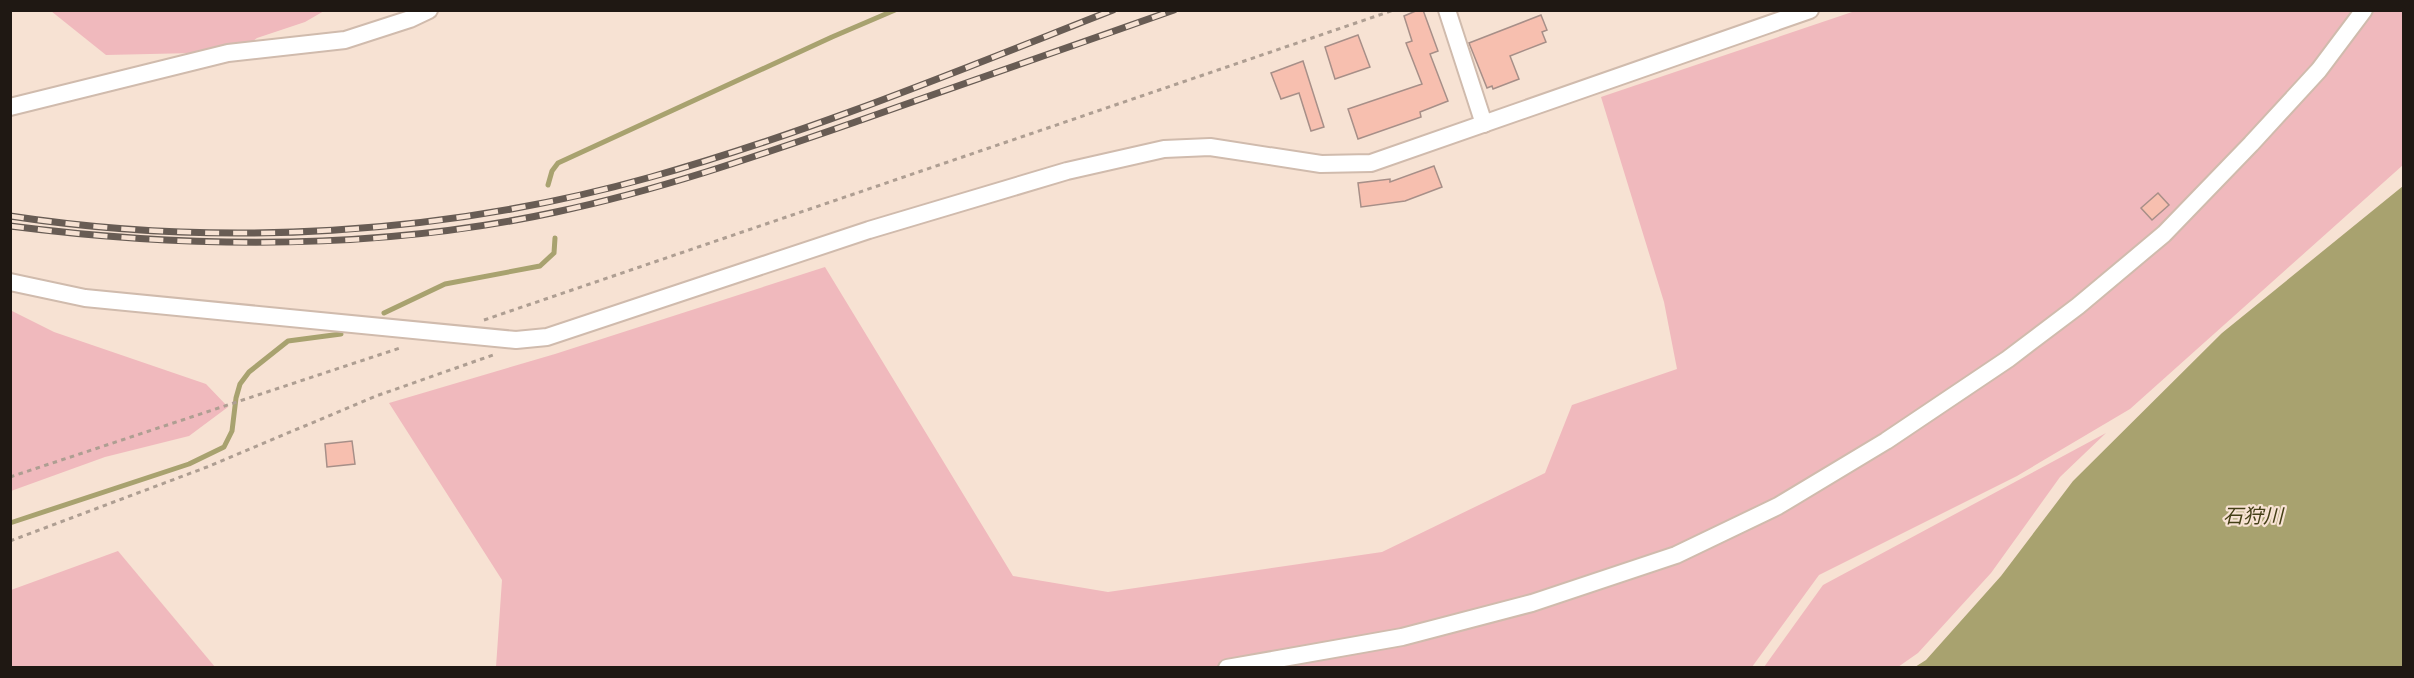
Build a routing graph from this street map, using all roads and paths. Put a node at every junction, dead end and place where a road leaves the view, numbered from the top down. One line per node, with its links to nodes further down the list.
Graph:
1 (429, 10): 6 (street)
2 (1394, 10): 9 (path)
3 (1447, 10): 7 (street)
4 (1810, 10): 7 (street)
5 (2364, 10): 14 (street)
6 (10, 107)
7 (1484, 124): 10 (street)
8 (10, 282): 10 (street)
9 (481, 320)
10 (516, 340): 13 (path)
11 (403, 347): 12 (path)
12 (10, 477)
13 (10, 541)
14 (1227, 668)

